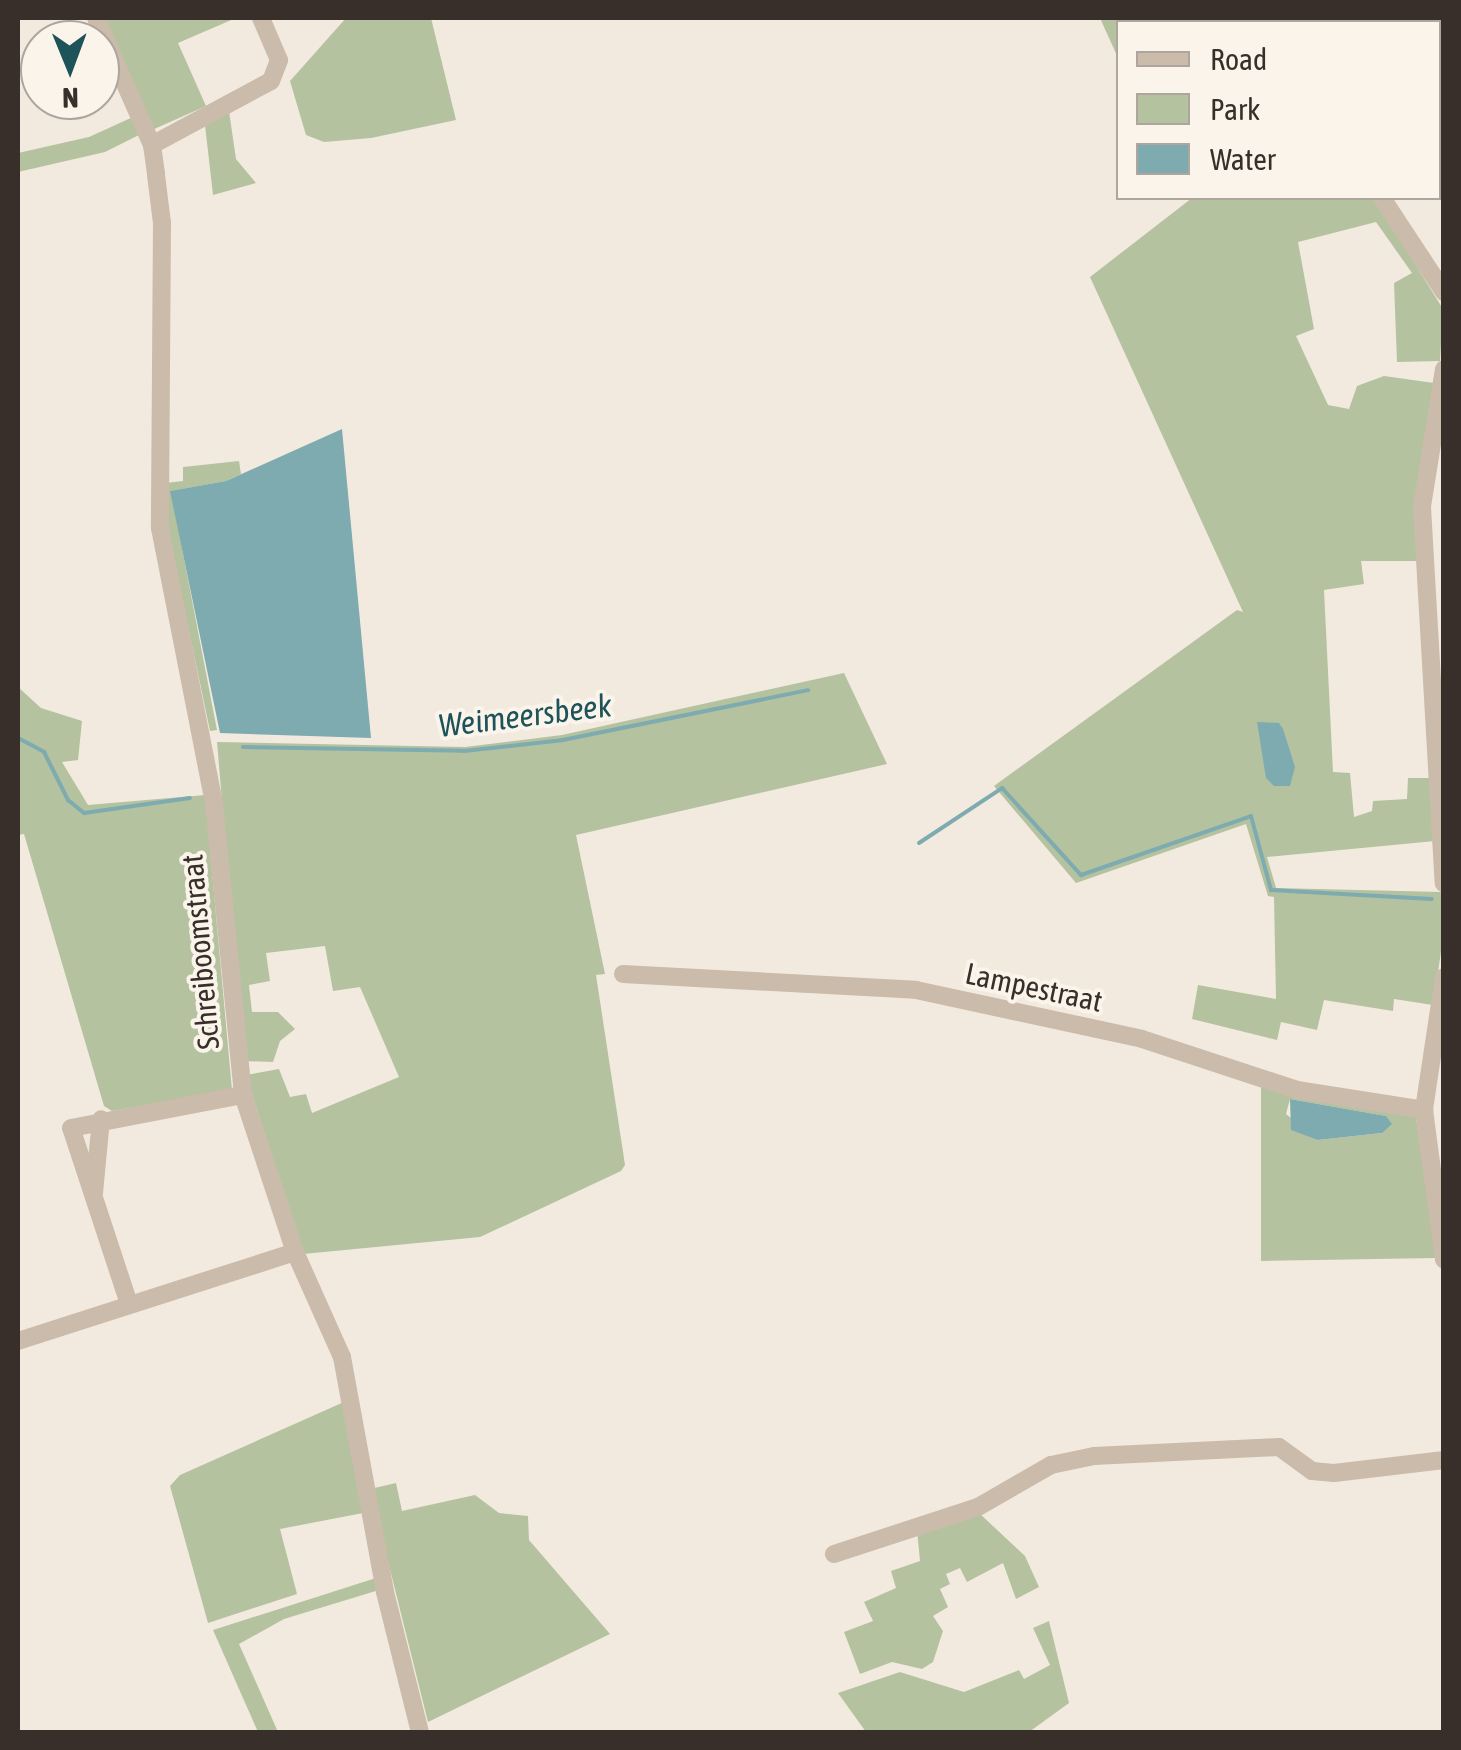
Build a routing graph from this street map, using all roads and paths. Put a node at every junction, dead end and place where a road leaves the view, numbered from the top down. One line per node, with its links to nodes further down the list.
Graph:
1 (96, 18): 3 (street, Schreiboomstraat)
2 (261, 18): 3 (street)
3 (152, 145): 10 (street, Schreiboomstraat)
4 (1383, 200): 5 (street)
5 (1444, 292)
6 (1444, 370): 7 (street)
7 (1444, 883)
8 (623, 974): 11 (street, Lampestraat)
9 (1444, 977): 11 (street)
10 (243, 1096): 12 (street); 14 (street, Schreiboomstraat)
11 (1424, 1110): 15 (street)
12 (101, 1118): 13 (street); 13 (street)
13 (94, 1199): 16 (street)
14 (295, 1252): 16 (street); 20 (street, Schreiboomstraat)
15 (1444, 1260)
16 (129, 1304): 17 (street)
17 (18, 1341)
18 (1444, 1460): 19 (street)
19 (834, 1554)
20 (420, 1732)

